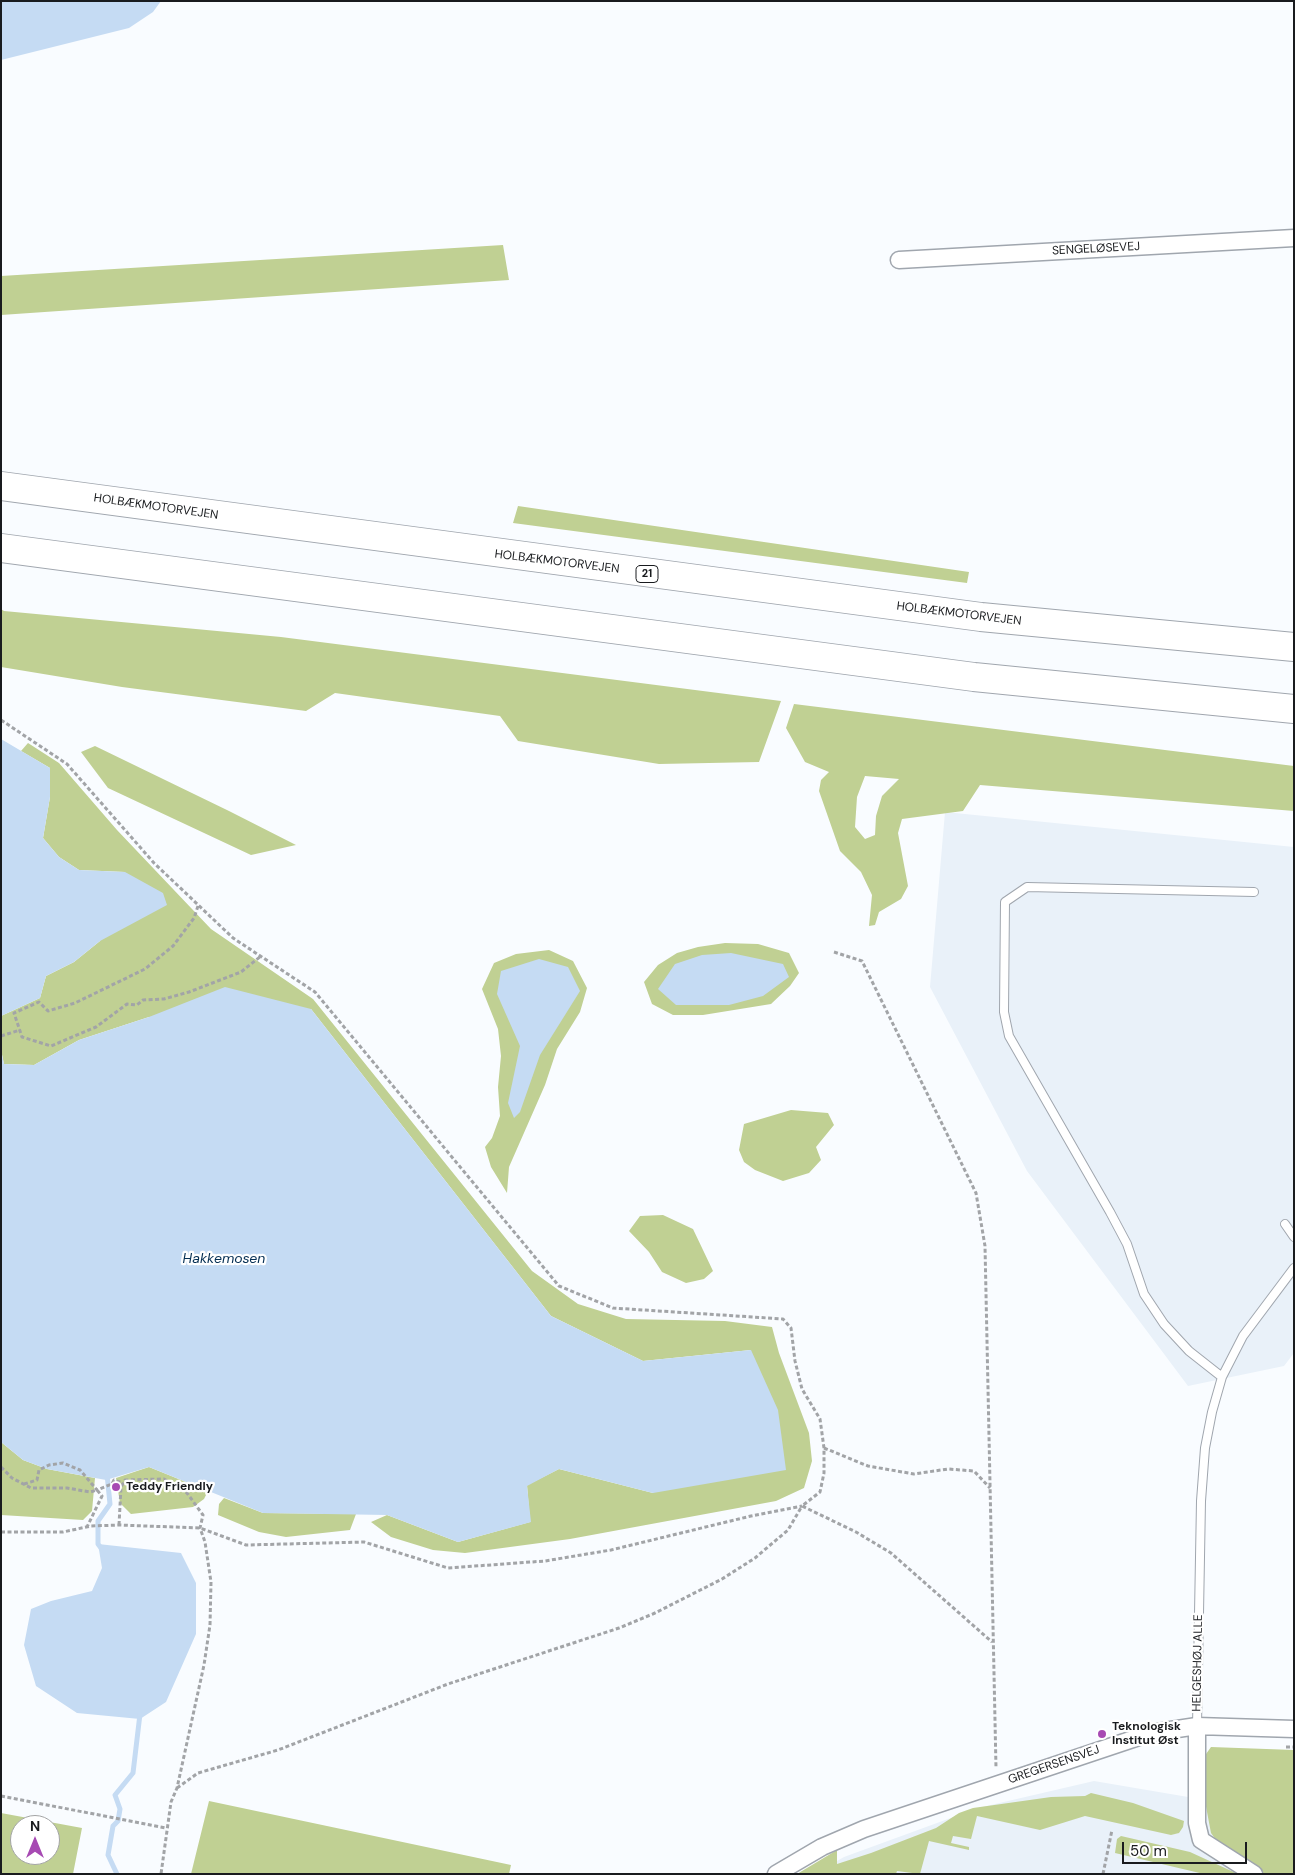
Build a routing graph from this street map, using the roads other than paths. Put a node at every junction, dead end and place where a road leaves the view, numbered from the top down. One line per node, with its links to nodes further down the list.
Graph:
1 (1294, 238): 2 (street, SENGELØSEVEJ)
2 (899, 260)
3 (1, 486): 6 (highway, HOLBÆKMOTORVEJEN / 21)
4 (1, 548): 8 (highway)
5 (1294, 630): 6 (highway)
6 (1212, 641): 7 (highway, HOLBÆKMOTORVEJEN / 21)
7 (1294, 648)
8 (1294, 709)
9 (1254, 892): 13 (lane)
10 (1285, 1224): 11 (lane)
11 (1294, 1237)
12 (1294, 1268): 13 (lane, HELGESHØJ ALLE)
13 (1222, 1377): 14 (lane, HELGESHØJ ALLE)
14 (1196, 1726): 15 (street, HELGESHØJ ALLE); 16 (street, GREGERSENSVEJ); 17 (street)
15 (1294, 1729)
16 (779, 1873)
17 (1254, 1874)

